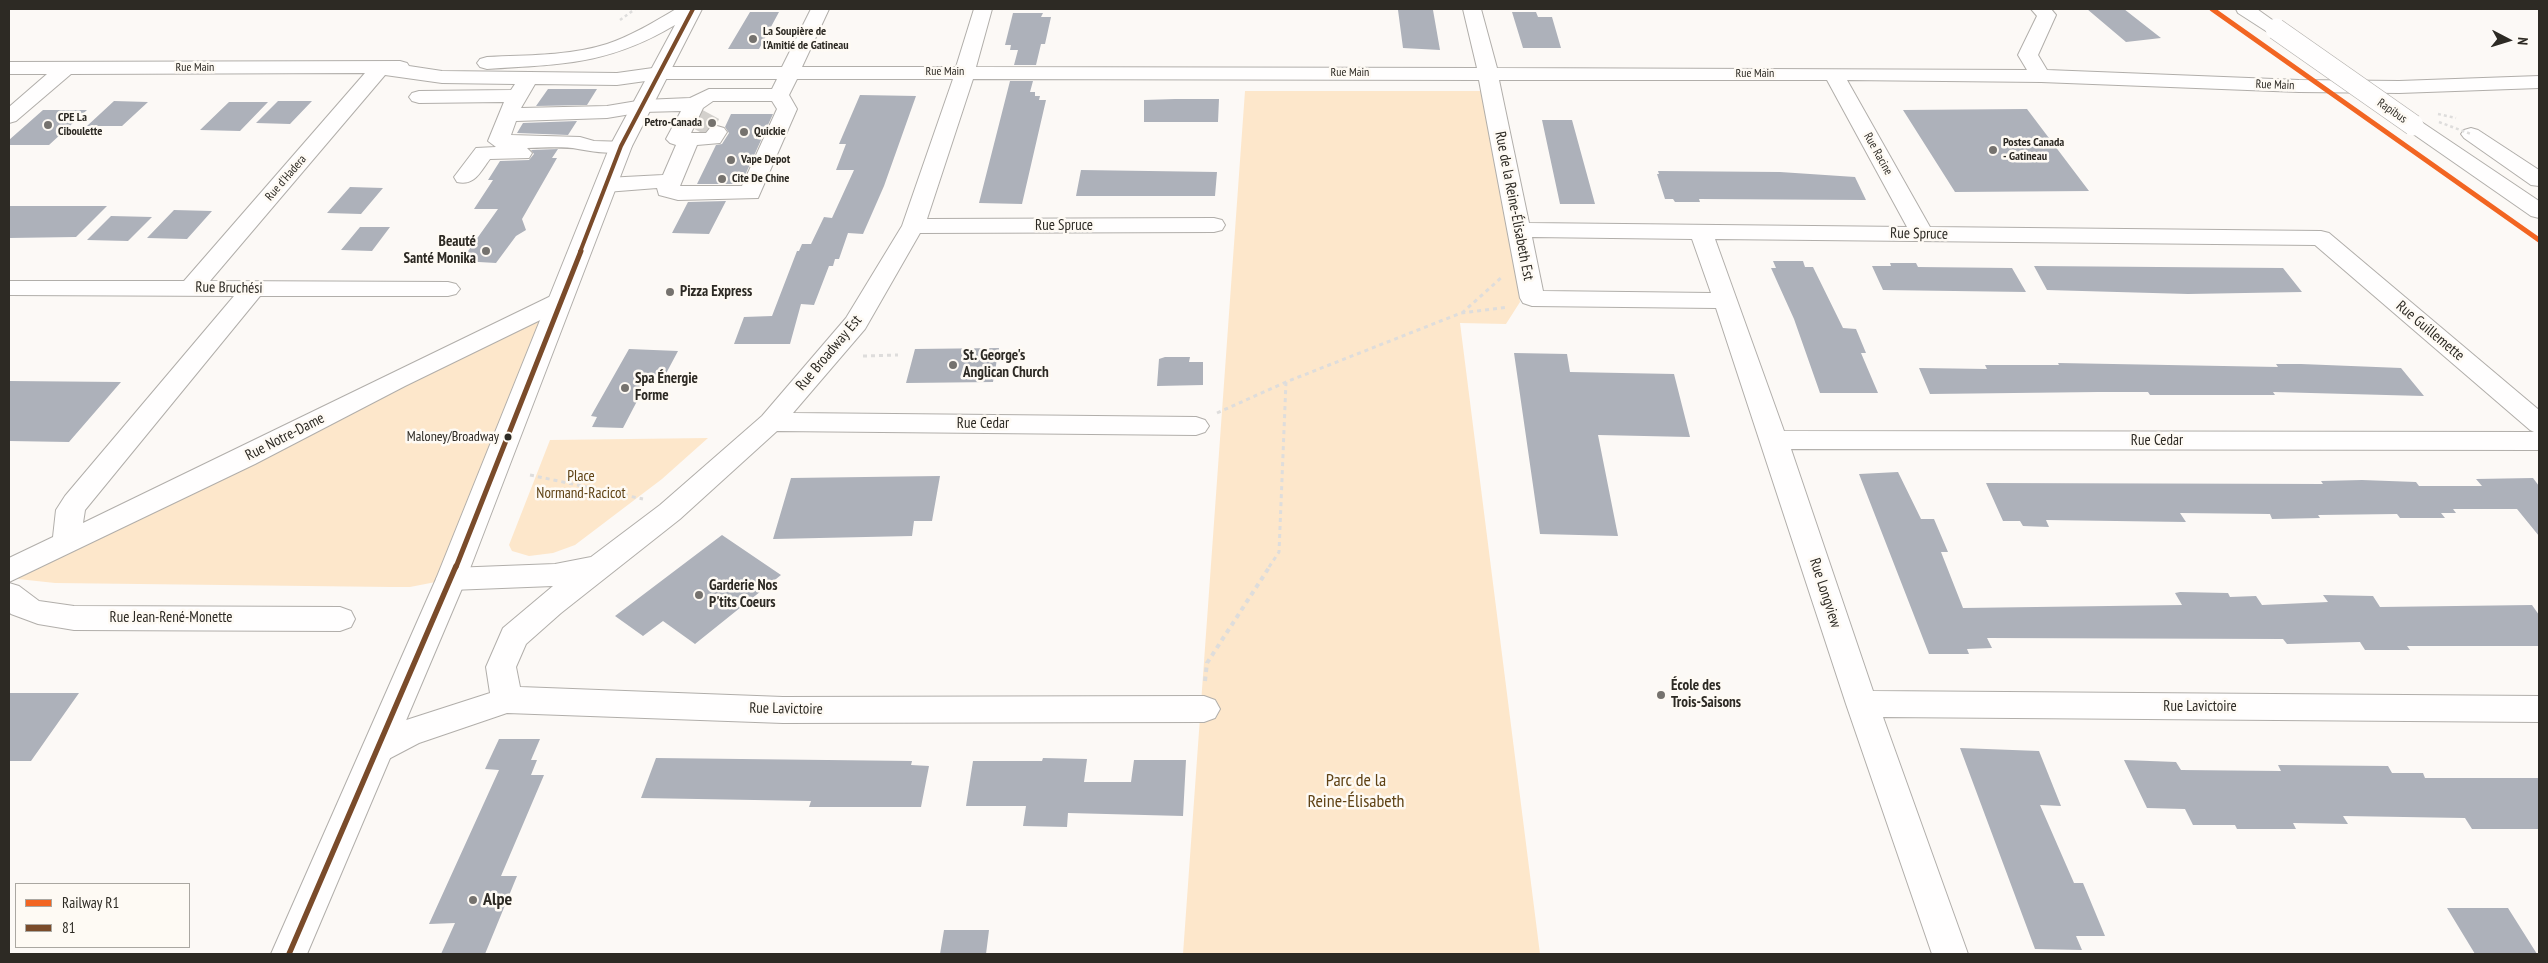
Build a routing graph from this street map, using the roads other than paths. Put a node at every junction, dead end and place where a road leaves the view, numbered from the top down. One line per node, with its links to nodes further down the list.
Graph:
1 (689, 9): 12 (street)
2 (693, 9): 14 (street)
3 (820, 9): 15 (street)
4 (984, 9): 13 (street, Rue Broadway Est)
5 (1472, 9): 16 (street, Rue de la Reine-Élisabeth Est)
6 (2040, 9): 18 (street)
7 (2245, 9): 8 (street, Rapibus)
8 (2281, 18): 37 (street, Rapibus, bridge)
9 (9, 68): 10 (street, Rue Main)
10 (66, 68): 11 (street, Rue Main); 28 (street)
11 (380, 68): 12 (street, Rue Main); 45 (street, Rue d'Hadera)
12 (486, 70): 14 (street, Rue Main); 20 (street, Rue Main); 25 (street)
13 (964, 72): 15 (street, Rue Main); 16 (street, Rue Main); 38 (street, Rue Broadway Est)
14 (660, 73): 15 (street, Rue Main); 20 (street, Rue Main); 26 (street)
15 (790, 73): 22 (street)
16 (1488, 73): 17 (street, Rue Main); 40 (street, Rue de la Reine-Élisabeth Est)
17 (1834, 74): 18 (street, Rue Main); 42 (street, Rue Racine)
18 (2041, 76): 19 (street, Rue Main); 21 (street, Rue Main)
19 (2539, 76)
20 (528, 78): 23 (street)
21 (2539, 82)
22 (779, 95): 29 (street); 35 (street)
23 (516, 96): 25 (street); 27 (street)
24 (419, 97): 25 (street)
25 (473, 97)
26 (642, 106): 27 (street); 29 (street); 31 (street)
27 (508, 115): 32 (street)
28 (9, 117)
29 (710, 118): 35 (street)
30 (2469, 129): 34 (street)
31 (621, 146): 32 (street); 36 (street)
32 (592, 147): 33 (street)
33 (466, 178)
34 (2539, 180)
35 (670, 181): 36 (street)
36 (606, 185): 48 (street)
37 (2539, 211)
38 (913, 226): 39 (street, Rue Spruce); 50 (street, Rue Broadway Est)
39 (1214, 226)
40 (1517, 230): 41 (street, Rue Spruce); 49 (street, Rue de la Reine-Élisabeth Est)
41 (1700, 232): 42 (street, Rue Spruce); 49 (street, Rue Longview)
42 (1922, 234): 43 (street, Rue Spruce)
43 (2321, 238): 51 (street, Rue Guillemette)
44 (9, 288): 45 (street, Rue Bruchési)
45 (191, 288): 46 (street, Rue Bruchési)
46 (253, 289): 47 (street, Rue Bruchési); 55 (street)
47 (448, 289)
48 (560, 301): 55 (street, Rue Notre-Dame); 58 (street)
49 (1723, 301): 53 (street, Rue Longview)
50 (771, 422): 52 (street, Rue Cedar); 56 (street, Rue Broadway Est)
51 (2539, 424)
52 (1196, 426)
53 (1774, 440): 54 (street, Rue Cedar); 62 (street, Rue Longview)
54 (2539, 441)
55 (67, 542): 57 (street, Rue Notre-Dame)
56 (600, 567): 58 (street, Rue Broadway Est); 61 (street, Rue Broadway Est)
57 (9, 571)
58 (451, 579): 65 (street)
59 (9, 594): 60 (street, Rue Jean-René-Monette)
60 (340, 619)
61 (507, 700): 63 (street, Rue Lavictoire); 65 (street, Rue Lavictoire)
62 (1862, 704): 64 (street, Rue Lavictoire); 67 (street, Rue Longview)
63 (1204, 709)
64 (2539, 709)
65 (379, 750): 66 (street)
66 (289, 954)
67 (1950, 954)

